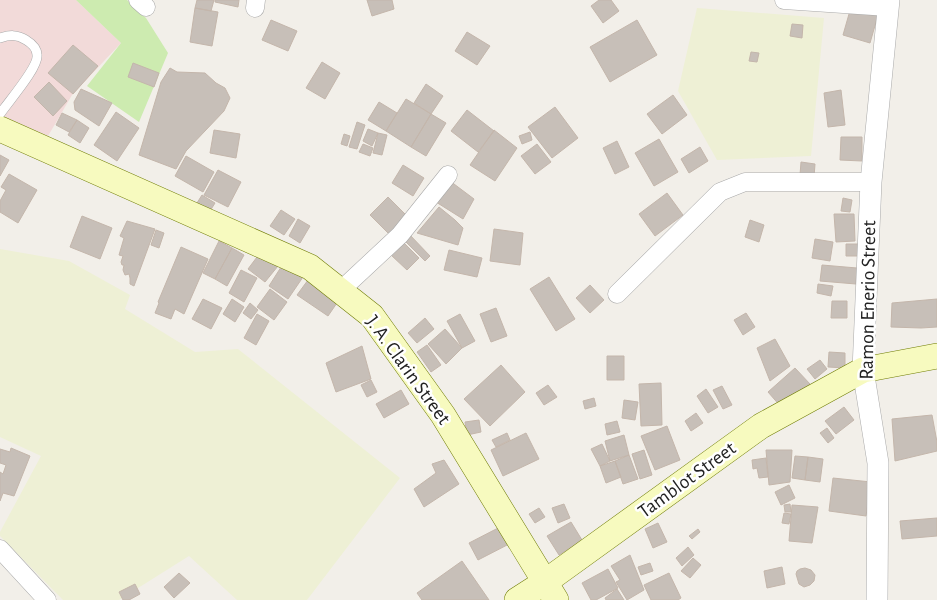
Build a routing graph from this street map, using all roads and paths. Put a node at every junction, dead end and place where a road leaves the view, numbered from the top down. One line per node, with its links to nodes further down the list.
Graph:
1 (784, 0): 2 (street)
2 (889, 3): 7 (street, Ramon Enerio Street)
3 (0, 38): 4 (lane)
4 (0, 114)
5 (0, 129): 8 (main road, J. A. Clarin Street)
6 (448, 175): 8 (street)
7 (871, 182): 9 (street); 11 (street, Ramon Enerio Street)
8 (340, 291): 13 (main road, J. A. Clarin Street)
9 (617, 294)
10 (937, 356): 11 (main road, Tamblot Street)
11 (863, 370): 13 (main road, Tamblot Street); 16 (street, Ramon Enerio Street)
12 (0, 549): 14 (street)
13 (550, 591): 15 (main road, Tamblot Street)
14 (47, 600)
15 (517, 600)
16 (877, 600)

